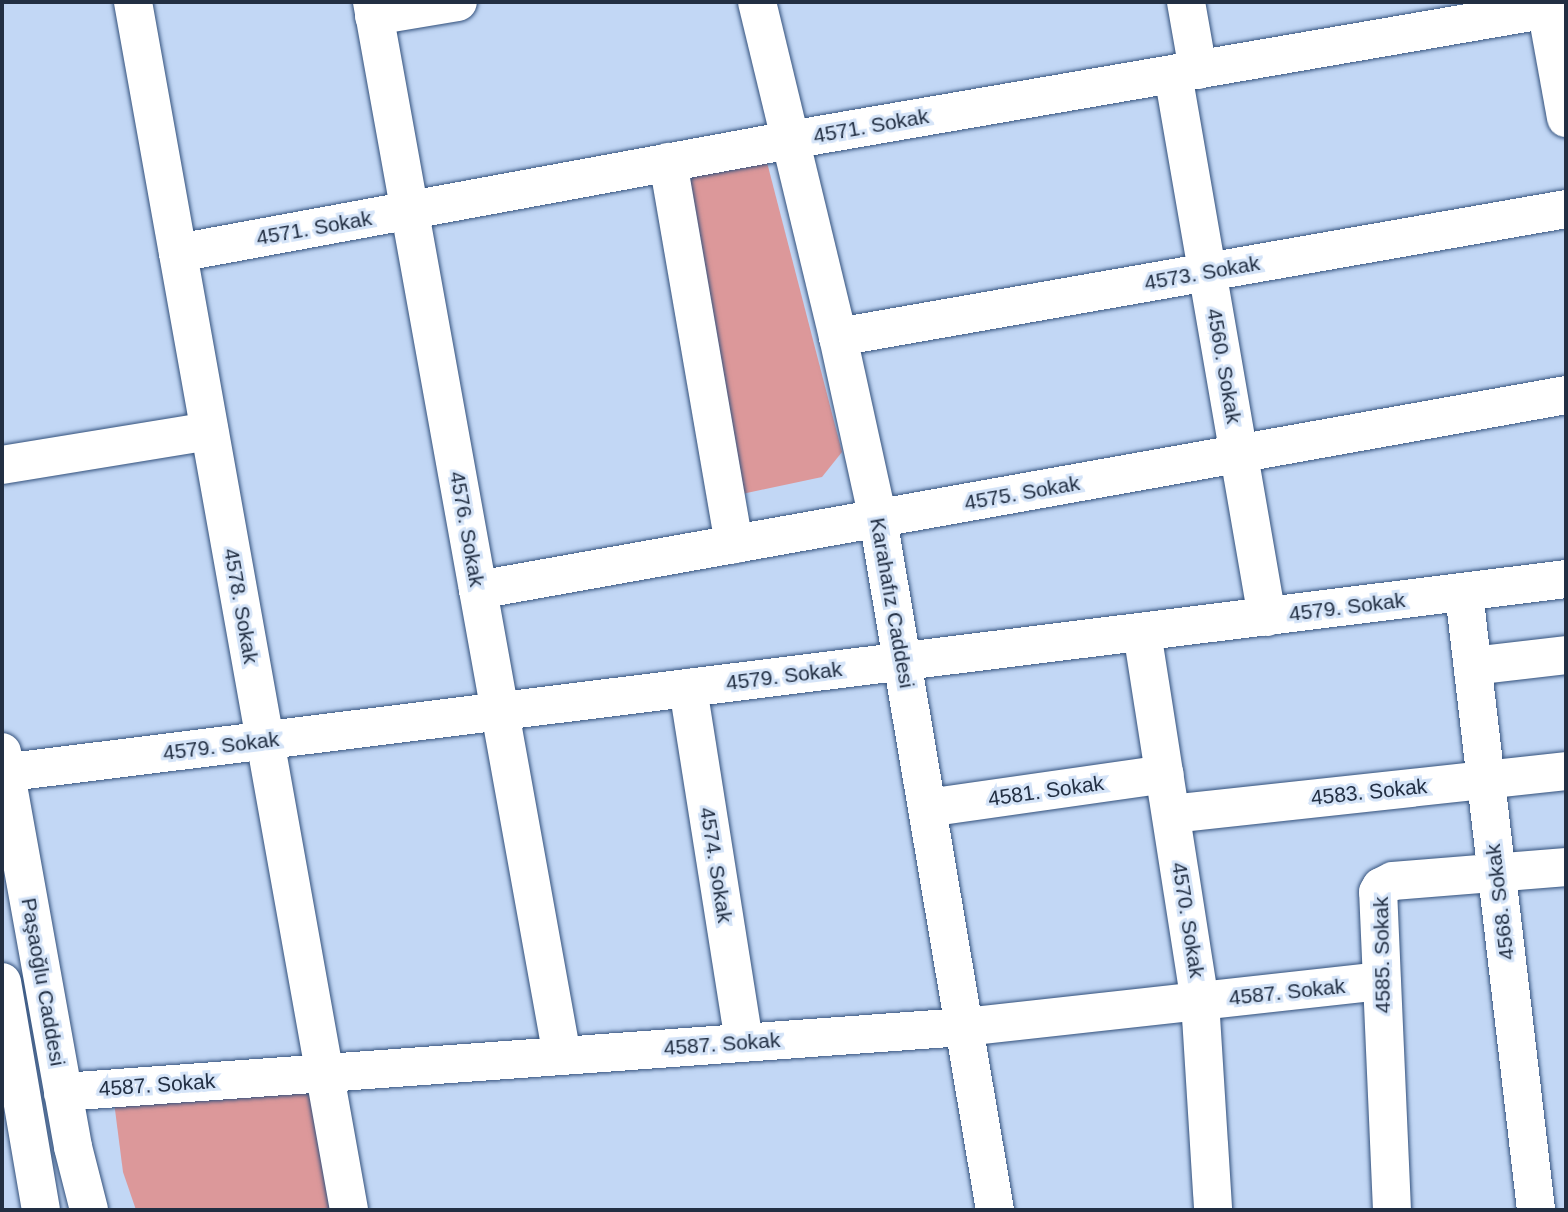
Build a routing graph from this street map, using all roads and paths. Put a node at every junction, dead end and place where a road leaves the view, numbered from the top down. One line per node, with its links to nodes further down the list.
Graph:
1 (132, 2): 13 (street, 4578. Sokak)
2 (458, 2): 6 (street)
3 (757, 2): 9 (street, Karahafız Caddesi)
4 (1186, 2): 7 (street, 4560. Sokak)
5 (1553, 6): 7 (street, 4571. Sokak); 8 (street)
6 (373, 9): 12 (street, 4576. Sokak)
7 (1186, 72): 9 (street, 4571. Sokak); 14 (street, 4560. Sokak)
8 (1566, 118)
9 (790, 140): 10 (street, 4571. Sokak); 15 (street, Karahafız Caddesi)
10 (668, 162): 12 (street, 4571. Sokak); 21 (street)
11 (1566, 209): 14 (street, 4573. Sokak)
12 (410, 210): 13 (street, 4571. Sokak); 23 (street, 4576. Sokak)
13 (178, 253): 17 (street, 4578. Sokak)
14 (1207, 272): 15 (street, 4573. Sokak); 18 (street, 4560. Sokak)
15 (838, 337): 20 (street, Karahafız Caddesi)
16 (1566, 395): 18 (street, 4575. Sokak)
17 (209, 431): 19 (street); 32 (street, 4578. Sokak)
18 (1239, 454): 20 (street, 4575. Sokak); 25 (street, 4560. Sokak)
19 (2, 465)
20 (878, 519): 21 (street, 4575. Sokak); 28 (street, Karahafız Caddesi)
21 (734, 544): 23 (street, 4575. Sokak)
22 (1566, 579): 24 (street, 4579. Sokak)
23 (478, 590): 31 (street, 4576. Sokak)
24 (1464, 593): 25 (street, 4579. Sokak); 29 (street, 4568. Sokak)
25 (1267, 617): 26 (street, 4579. Sokak)
26 (1142, 632): 28 (street, 4579. Sokak); 35 (street, 4570. Sokak)
27 (1566, 655): 29 (street)
28 (902, 662): 30 (street, 4579. Sokak); 37 (street, Karahafız Caddesi)
29 (1473, 666): 36 (street, 4568. Sokak)
30 (688, 688): 31 (street, 4579. Sokak); 45 (street, 4574. Sokak)
31 (500, 712): 32 (street, 4579. Sokak); 46 (street, 4576. Sokak)
32 (265, 740): 33 (street, 4579. Sokak); 47 (street, 4578. Sokak)
33 (3, 766): 48 (street, Paşaoğlu Caddesi)
34 (1566, 771): 36 (street, 4583. Sokak)
35 (1165, 774): 37 (street, 4581. Sokak); 38 (street, 4570. Sokak)
36 (1486, 780): 38 (street, 4583. Sokak); 40 (street, 4568. Sokak)
37 (927, 808): 44 (street, Karahafız Caddesi)
38 (1171, 814): 43 (street, 4570. Sokak)
39 (1566, 867): 40 (street, 4585. Sokak)
40 (1497, 873): 41 (street, 4585. Sokak); 57 (street, 4568. Sokak)
41 (1381, 981): 43 (street, 4587. Sokak); 56 (street, 4585. Sokak)
42 (2, 982): 49 (street, Paşaoğlu Caddesi)
43 (1200, 1002): 44 (street, 4587. Sokak); 55 (street, 4570. Sokak)
44 (964, 1027): 45 (street, 4587. Sokak); 54 (street, Karahafız Caddesi)
45 (744, 1042): 46 (street, 4587. Sokak)
46 (562, 1056): 47 (street, 4587. Sokak)
47 (324, 1073): 48 (street, 4587. Sokak); 53 (street, 4578. Sokak)
48 (63, 1092): 52 (street, Paşaoğlu Caddesi)
49 (32, 1153): 50 (street); 51 (street, Paşaoğlu Caddesi)
50 (16, 1210)
51 (41, 1210)
52 (89, 1210)
53 (349, 1210)
54 (995, 1210)
55 (1213, 1210)
56 (1392, 1210)
57 (1536, 1210)

